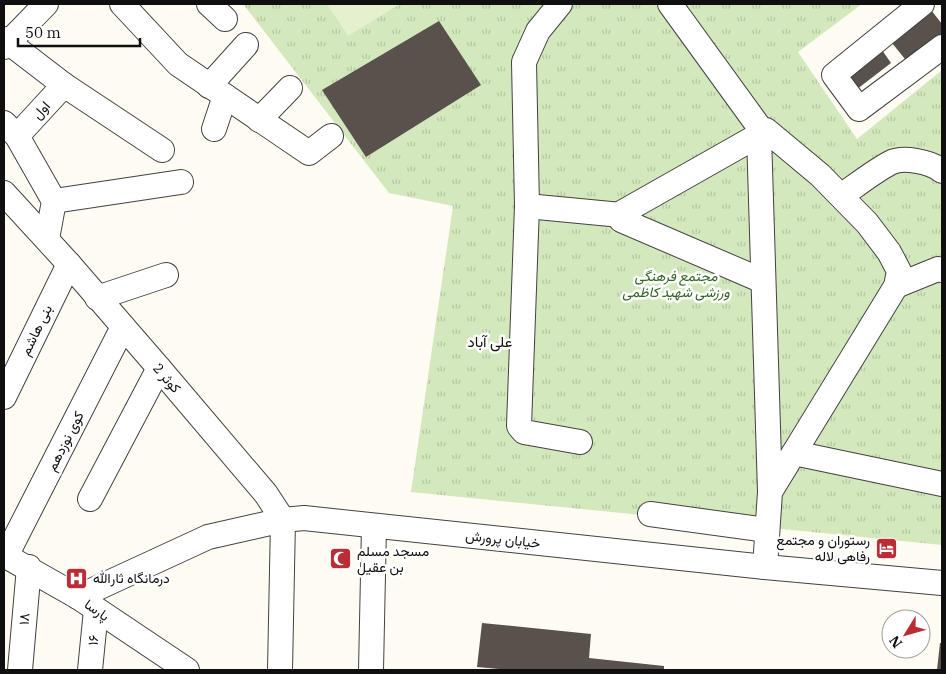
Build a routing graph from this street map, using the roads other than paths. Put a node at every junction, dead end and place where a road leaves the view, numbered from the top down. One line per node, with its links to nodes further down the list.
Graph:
1 (46, 4): 6 (street)
2 (122, 4): 11 (street)
3 (560, 4): 23 (street)
4 (670, 4): 15 (street)
5 (922, 4): 8 (street)
6 (5, 43): 9 (street)
7 (246, 45): 11 (street)
8 (942, 47)
9 (64, 85): 14 (street, اول); 17 (street)
10 (290, 88): 12 (street)
11 (217, 91): 12 (street); 13 (street)
12 (259, 120): 16 (street)
13 (214, 129)
14 (11, 130): 22 (street)
15 (761, 133): 21 (street); 24 (street); 29 (street)
16 (330, 136)
17 (162, 150)
18 (942, 170): 21 (street)
19 (181, 182): 22 (street)
20 (4, 193): 25 (street, کوثر 2)
21 (841, 196): 30 (street)
22 (54, 201): 25 (street)
23 (527, 206): 24 (street); 35 (street)
24 (621, 215): 29 (street)
25 (47, 239): 26 (street, کوثر 2)
26 (69, 264): 31 (street, کوثر 2); 34 (street, بنی هاشم)
27 (942, 270): 30 (street)
28 (166, 275): 31 (street)
29 (763, 281): 38 (street)
30 (896, 286): 36 (street)
31 (97, 298): 32 (street, کوثر 2)
32 (123, 327): 33 (street, کوثر 2); 44 (street, کوی نوزدهم)
33 (158, 368): 39 (street); 41 (street, کوثر 2)
34 (4, 397)
35 (580, 442)
36 (794, 453): 37 (street); 38 (street)
37 (942, 484)
38 (770, 492): 43 (street)
39 (90, 499)
40 (650, 514): 43 (street)
41 (283, 520): 42 (street, خیابان پرورش); 48 (street, خیابان پرورش); 52 (street)
42 (374, 526): 46 (street, خیابان پرورش); 53 (street)
43 (767, 530): 46 (street)
44 (5, 555): 45 (street, پارسا)
45 (29, 567): 48 (street, پارسا); 49 (street, ۱۸)
46 (766, 567): 47 (street, خیابان پرورش)
47 (942, 583)
48 (87, 604): 50 (street, ۱۶); 51 (street, پارسا)
49 (20, 670)
50 (90, 670)
51 (187, 670)
52 (280, 670)
53 (371, 670)

